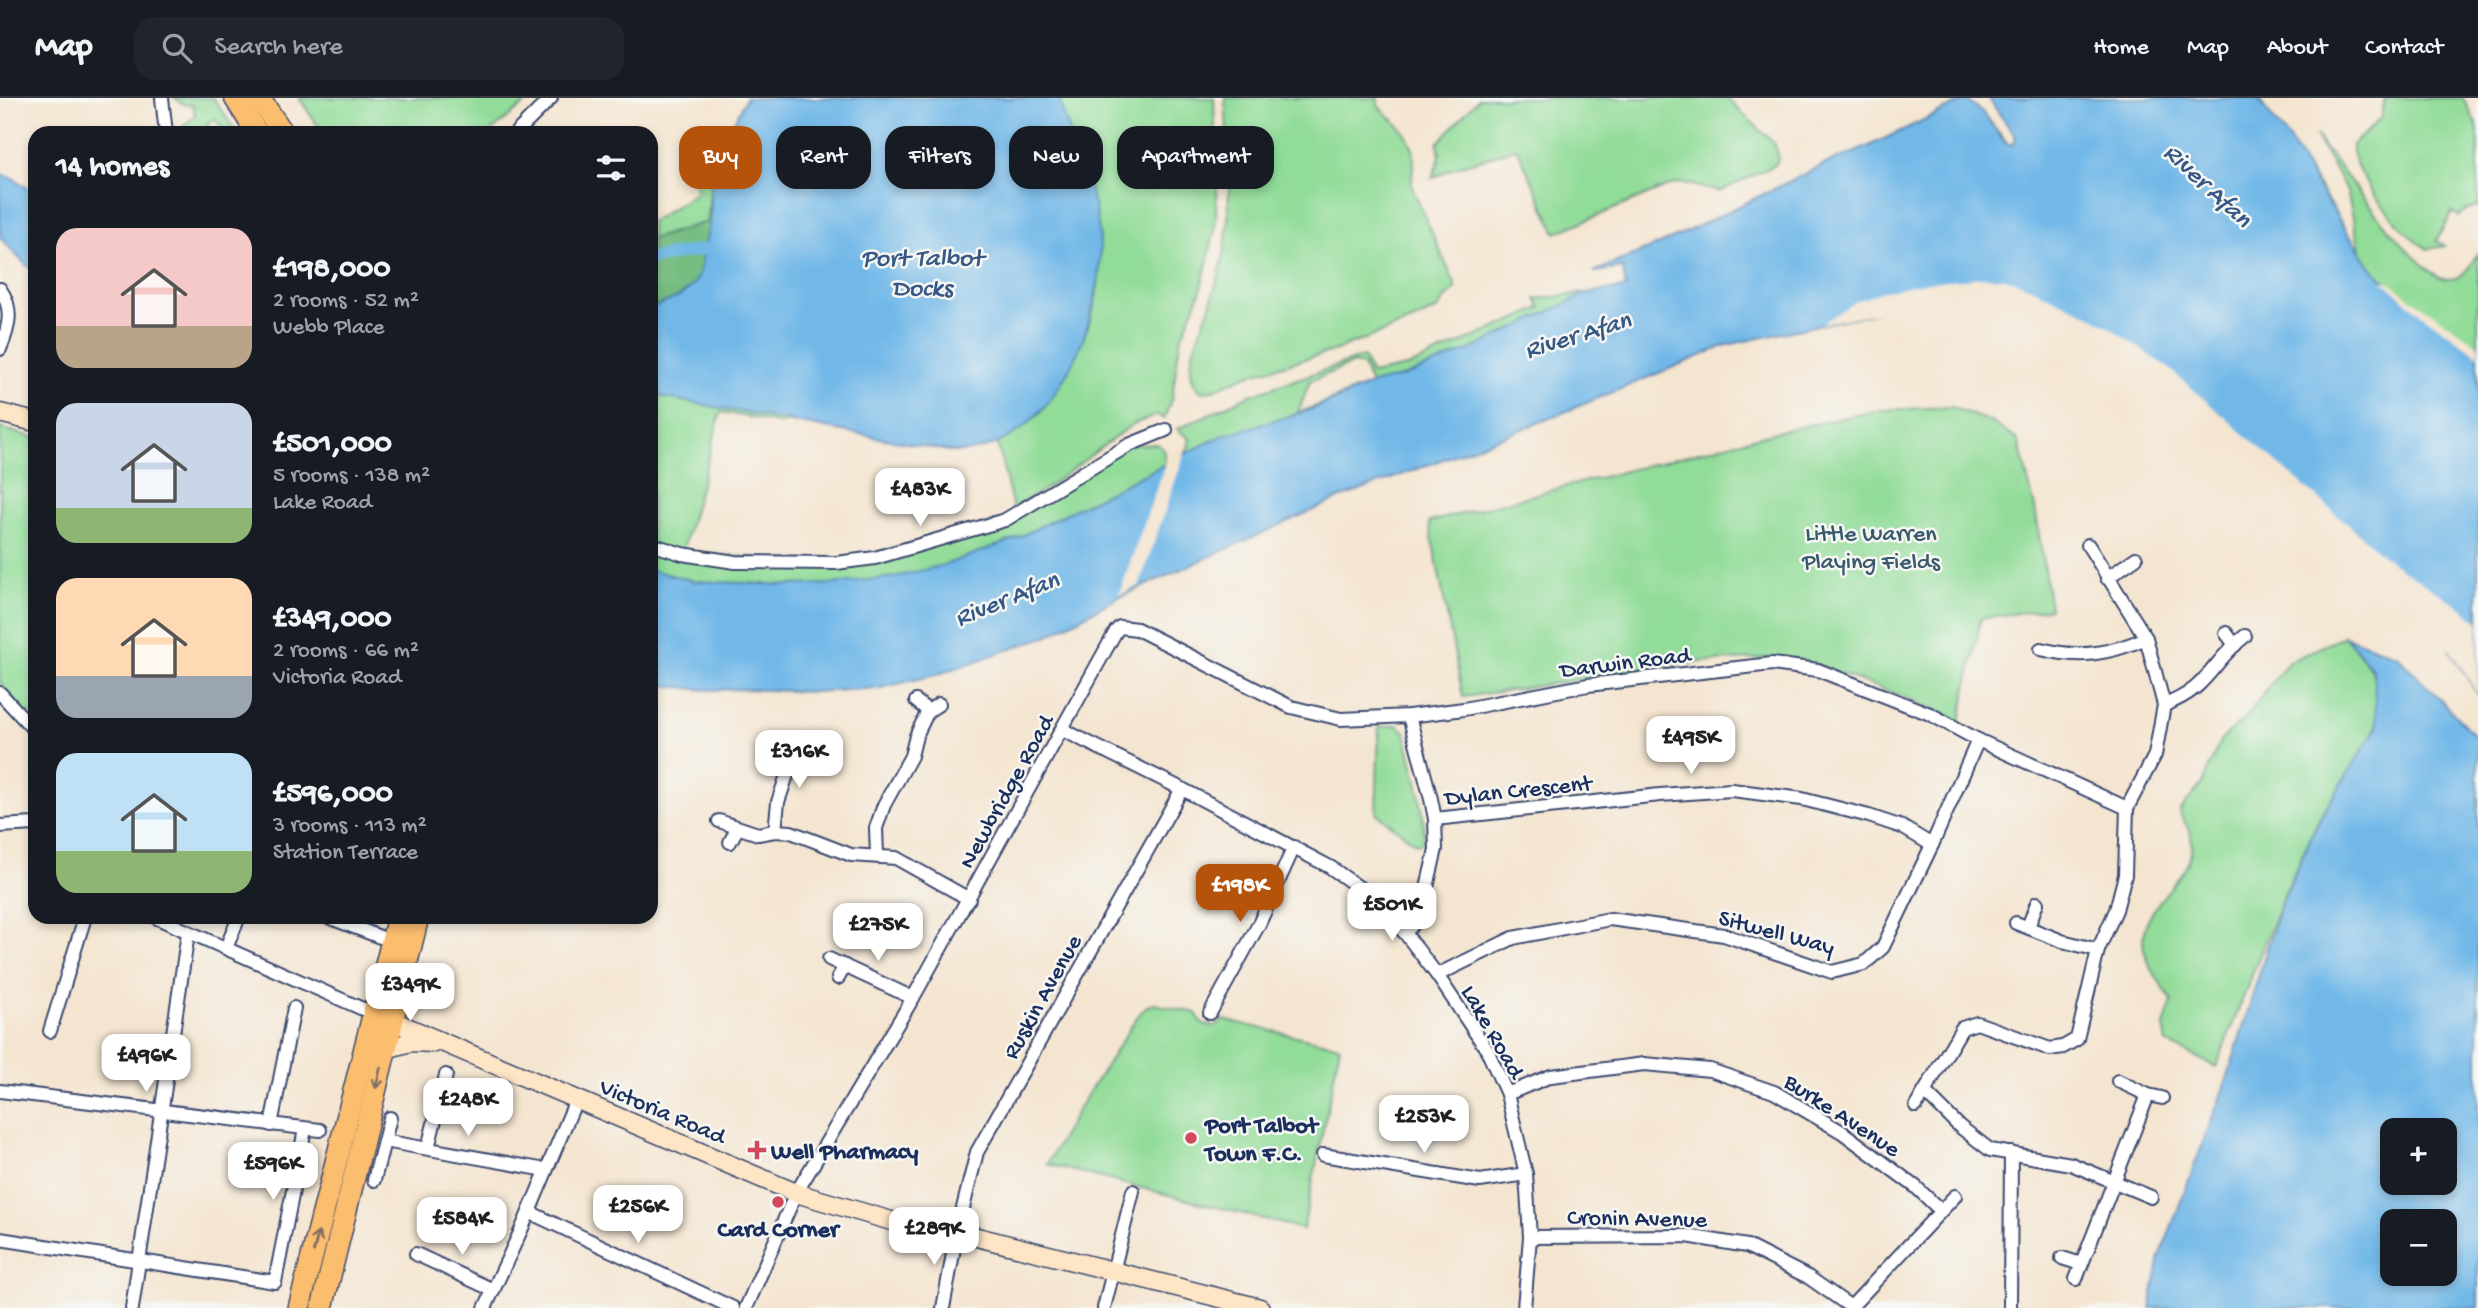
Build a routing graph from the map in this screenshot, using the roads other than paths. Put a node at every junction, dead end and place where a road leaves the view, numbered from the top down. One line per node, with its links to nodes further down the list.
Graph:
1 (162, 98): 5 (street)
2 (234, 98): 6 (main road)
3 (259, 98): 7 (main road)
4 (551, 98): 8 (street)
5 (165, 126)
6 (252, 126)
7 (278, 126)
8 (523, 126)
9 (0, 289): 10 (street)
10 (0, 349)
11 (0, 413): 12 (street)
12 (28, 420)
13 (1166, 430): 15 (street)
14 (2088, 545): 17 (street)
15 (658, 546)
16 (2136, 558): 17 (street)
17 (2108, 578): 20 (street)
18 (1121, 627): 25 (street, Darwin Road); 27 (street, Newbridge Road)
19 (2226, 633): 24 (street)
20 (2146, 639): 21 (street); 24 (street)
21 (2041, 649)
22 (0, 693): 26 (street)
23 (916, 701): 43 (street)
24 (2164, 705): 33 (street)
25 (1409, 716): 28 (street, Darwin Road); 34 (street)
26 (28, 723)
27 (1063, 730): 32 (street, Lake Road); 44 (street, Newbridge Road)
28 (1978, 740): 33 (street, Darwin Road); 41 (street, Sitwell Way)
29 (798, 742): 30 (street)
30 (791, 757): 31 (street); 39 (street)
31 (804, 762)
32 (1182, 789): 42 (street, Lake Road); 96 (street, Ruskin Avenue)
33 (2127, 808): 56 (street)
34 (1434, 818): 41 (street, Dylan Crescent); 53 (street)
35 (719, 821): 38 (street)
36 (28, 824): 37 (street)
37 (0, 825)
38 (737, 829): 39 (street); 40 (street)
39 (775, 831): 43 (street)
40 (730, 842)
41 (1932, 845): 59 (street, Sitwell Way)
42 (1294, 847): 53 (street, Lake Road); 63 (street)
43 (877, 855): 44 (street)
44 (969, 899): 61 (street, Newbridge Road)
45 (2036, 903): 56 (street)
46 (83, 924): 65 (street)
47 (171, 924): 52 (street, Victoria Road)
48 (236, 924): 55 (street)
49 (346, 924): 54 (street)
50 (397, 924): 64 (main road)
51 (416, 924): 64 (main road)
52 (188, 933): 55 (street, Victoria Road); 77 (street)
53 (1405, 933): 59 (street, Lake Road)
54 (380, 937)
55 (226, 948): 64 (street, Victoria Road)
56 (2098, 950): 71 (street)
57 (829, 959): 58 (street)
58 (845, 966): 60 (street); 61 (street)
59 (1437, 975): 72 (street, Lake Road)
60 (838, 978)
61 (913, 998): 91 (street, Newbridge Road)
62 (294, 1008): 79 (street)
63 (1210, 1013)
64 (384, 1018): 66 (street, Victoria Road); 67 (main road); 107 (main road, one-way to 64)
65 (50, 1031)
66 (440, 1043): 67 (street); 75 (street, Victoria Road)
67 (385, 1049): 108 (main road, one-way to 108)
68 (446, 1075): 83 (street)
69 (2118, 1081): 73 (street)
70 (0, 1091): 77 (street)
71 (1925, 1093): 76 (street); 84 (street)
72 (1507, 1094): 87 (street, Lake Road); 94 (street, Burke Avenue)
73 (2148, 1095): 74 (street); 89 (street)
74 (2162, 1098)
75 (576, 1100): 86 (street); 91 (street, Victoria Road)
76 (1916, 1106)
77 (161, 1110): 79 (street); 101 (street)
78 (390, 1118): 82 (street)
79 (271, 1125): 80 (street)
80 (305, 1129): 81 (street); 101 (street)
81 (320, 1130)
82 (384, 1141): 83 (street); 88 (street)
83 (428, 1148): 86 (street)
84 (2011, 1153): 89 (street); 117 (street)
85 (1323, 1155): 87 (street)
86 (546, 1170): 95 (street)
87 (1525, 1174): 97 (street, Lake Road)
88 (374, 1180)
89 (2116, 1183): 93 (street); 102 (street)
90 (1133, 1191): 103 (street)
91 (796, 1193): 96 (street, Victoria Road); 111 (street, Newbridge Road)
92 (1955, 1196): 94 (street)
93 (2151, 1197)
94 (1940, 1210): 116 (street)
95 (529, 1212): 105 (street); 110 (street)
96 (957, 1232): 103 (street, Victoria Road); 112 (street, Ruskin Avenue)
97 (1530, 1237): 115 (street, Lake Road); 116 (street, Cronin Avenue)
98 (0, 1239): 101 (street)
99 (416, 1254): 105 (street)
100 (2062, 1258): 102 (street)
101 (139, 1260): 106 (street)
102 (2081, 1264): 104 (street)
103 (1112, 1272): 113 (street); 114 (street, Victoria Road)
104 (2076, 1279)
105 (493, 1290): 109 (street)
106 (132, 1308)
107 (299, 1308)
108 (322, 1308)
109 (485, 1308)
110 (733, 1308)
111 (746, 1308)
112 (943, 1308)
113 (1104, 1308)
114 (1260, 1308)
115 (1524, 1308)
116 (1850, 1308)
117 (2010, 1308)

